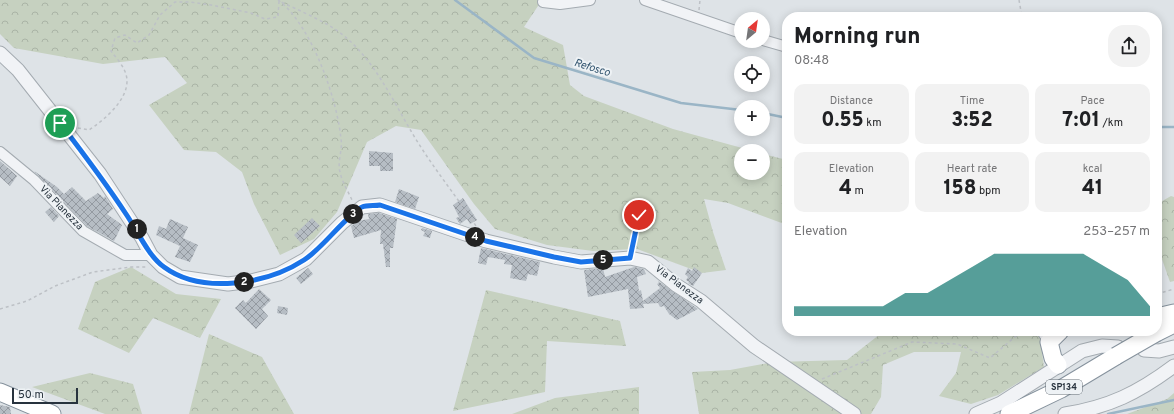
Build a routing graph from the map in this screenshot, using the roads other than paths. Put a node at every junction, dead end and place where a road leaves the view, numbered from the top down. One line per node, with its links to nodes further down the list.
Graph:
1 (590, 0): 3 (street)
2 (645, 0): 4 (street)
3 (543, 2)
4 (734, 31)
5 (770, 42): 6 (street)
6 (782, 46)
7 (0, 53): 9 (street, Via Pianezza)
8 (0, 152): 9 (street, Via Pianezza)
9 (151, 255): 23 (street, Via Pianezza)
10 (1174, 313): 11 (highway)
11 (1162, 321)
12 (1174, 324): 13 (highway, SP134)
13 (1162, 325)
14 (1050, 336): 19 (highway)
15 (1140, 336): 18 (highway, SP134, bridge)
16 (1174, 347): 17 (street)
17 (1144, 350)
18 (1117, 351): 19 (street); 25 (highway, SP134)
19 (1058, 365): 24 (street)
20 (1174, 366): 26 (street)
21 (0, 392): 22 (highway)
22 (52, 414)
23 (854, 414)
24 (976, 414)
25 (1009, 414)
26 (1065, 414)

